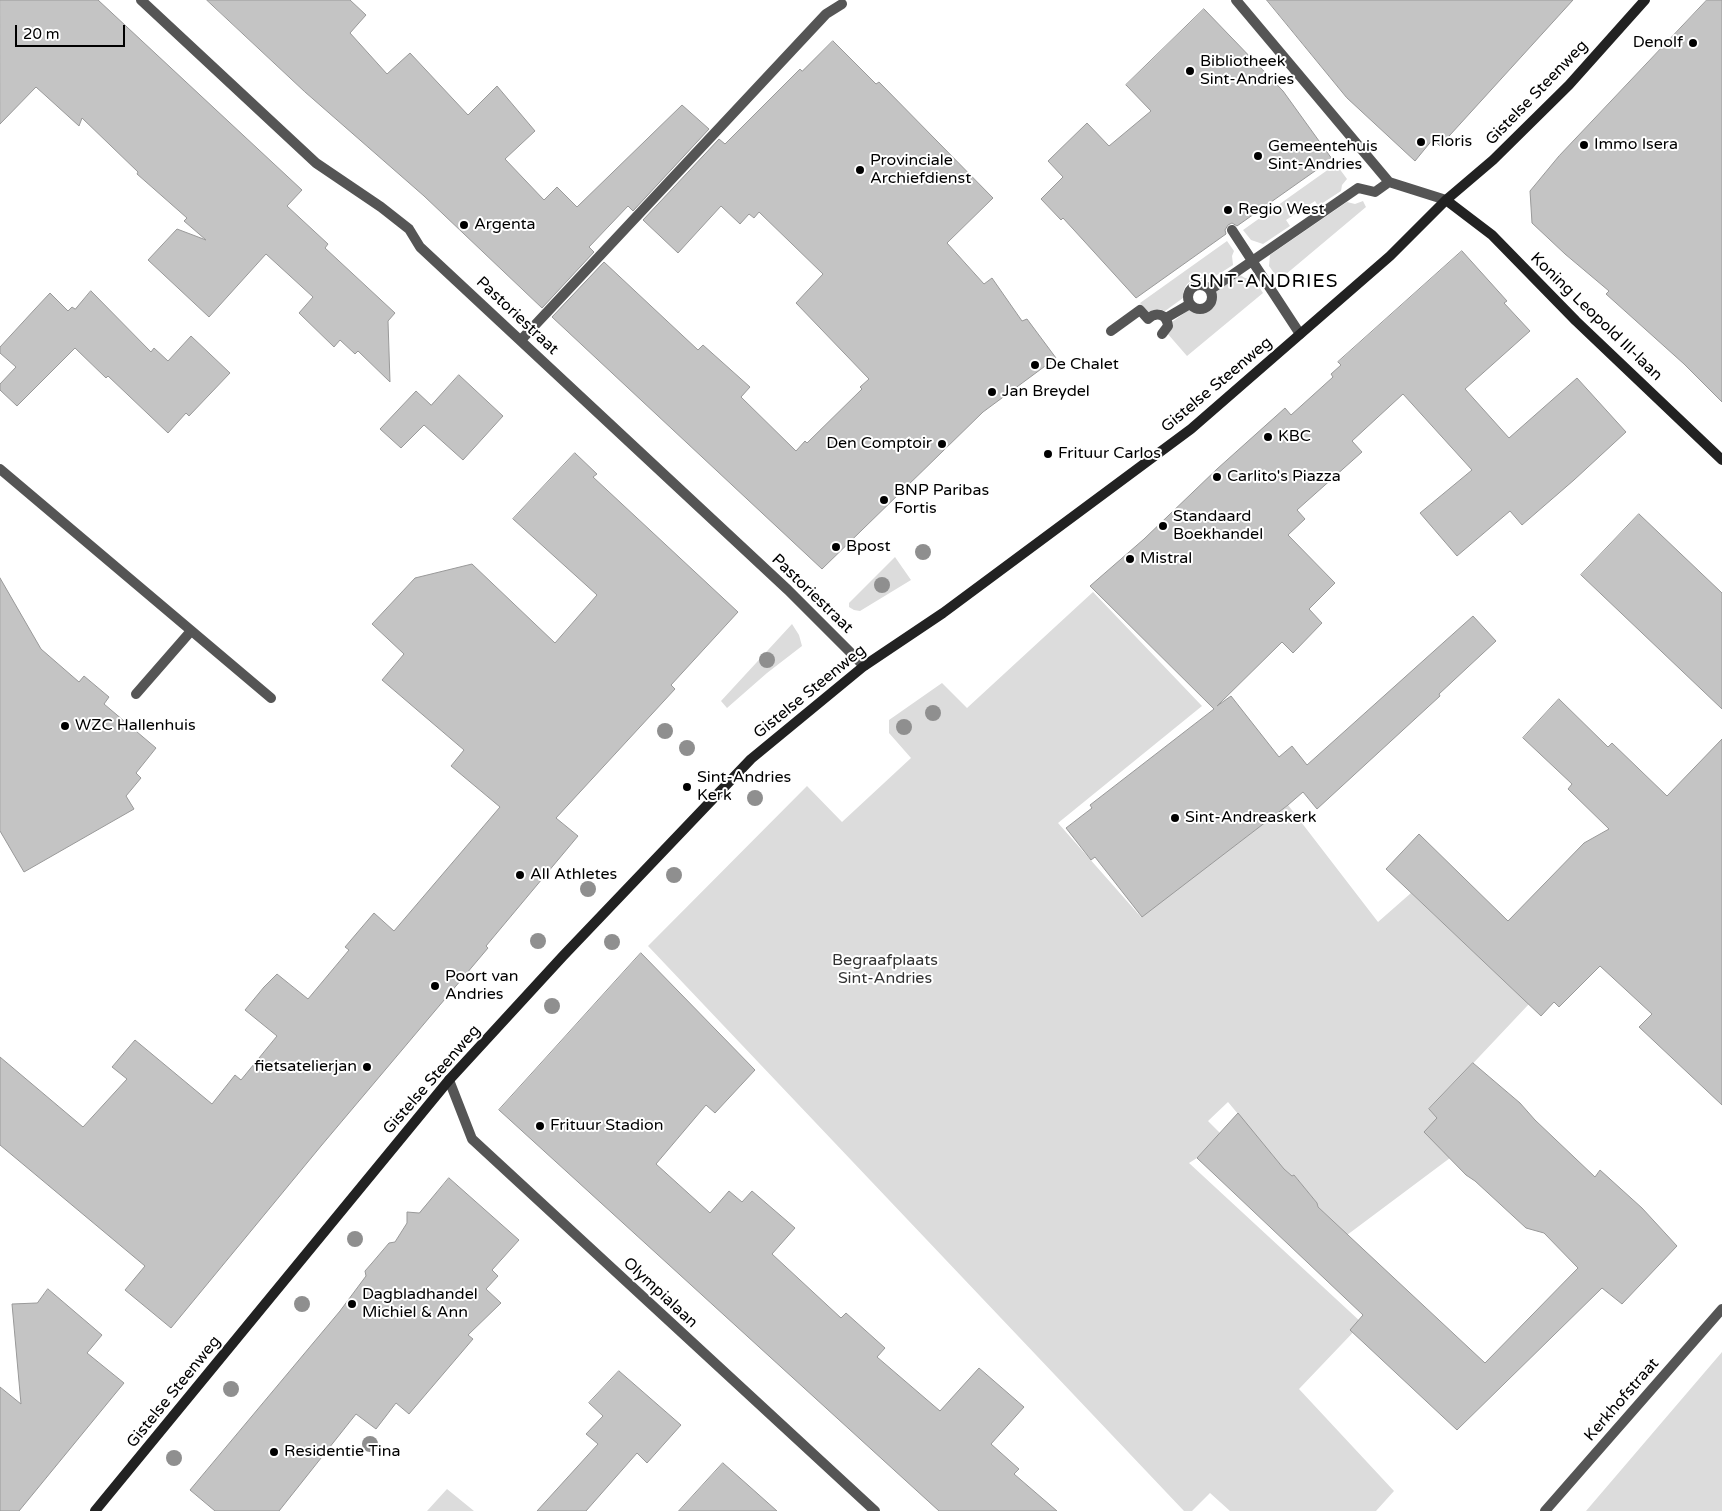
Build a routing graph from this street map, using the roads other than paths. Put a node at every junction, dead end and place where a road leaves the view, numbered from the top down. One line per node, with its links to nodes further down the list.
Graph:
1 (141, 0): 15 (street, Pastoriestraat)
2 (1236, 0): 5 (street)
3 (1645, 0): 6 (main road, Gistelse Steenweg)
4 (842, 4): 15 (street)
5 (1389, 182): 6 (street); 8 (street)
6 (1446, 200): 14 (main road, Gistelse Steenweg); 16 (main road, Koning Leopold III-laan)
7 (1232, 230): 8 (street)
8 (1252, 260): 9 (street); 14 (street)
9 (1210, 290): 10 (street); 10 (street)
10 (1190, 304): 11 (street)
11 (1166, 318): 12 (street); 13 (street)
12 (1111, 331)
13 (1162, 334)
14 (1300, 334): 19 (main road, Gistelse Steenweg)
15 (521, 340): 19 (street, Pastoriestraat)
16 (1722, 460)
17 (0, 469): 18 (street)
18 (192, 631): 20 (street); 21 (street)
19 (864, 666): 22 (main road, Gistelse Steenweg)
20 (136, 694)
21 (271, 698)
22 (449, 1080): 24 (main road, Gistelse Steenweg); 25 (street, Olympialaan)
23 (1722, 1309): 26 (street, Kerkhofstraat)
24 (95, 1511)
25 (875, 1511)
26 (1545, 1511)

